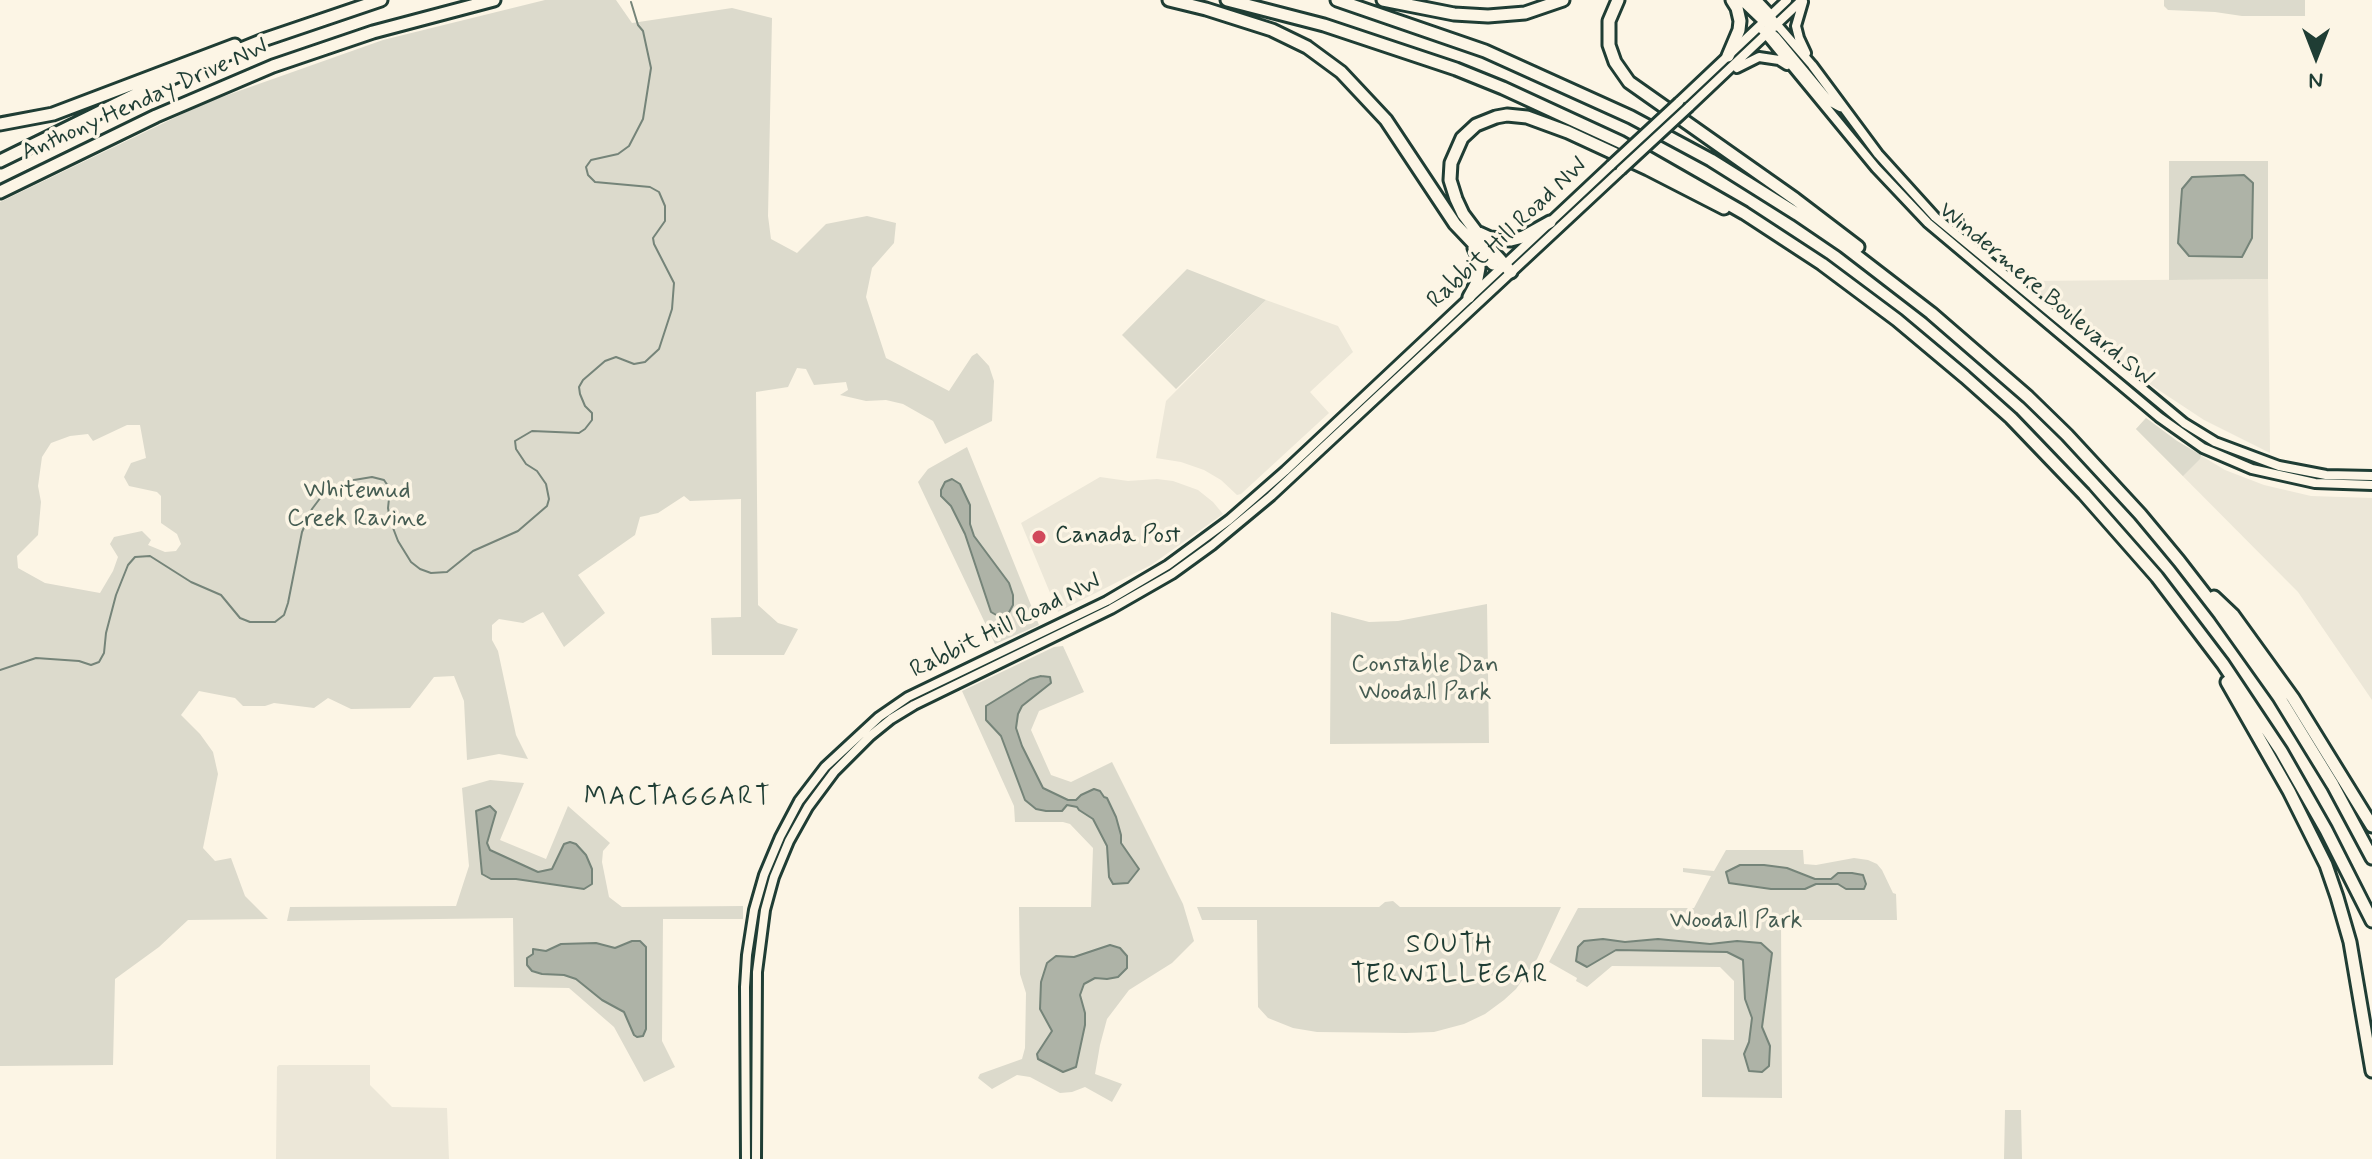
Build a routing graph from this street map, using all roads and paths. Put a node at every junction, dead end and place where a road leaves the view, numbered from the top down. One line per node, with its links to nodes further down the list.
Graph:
1 (381, 0): 15 (highway, Anthony Henday Drive NW)
2 (494, 0): 23 (highway, Anthony Henday Drive NW)
3 (1169, 0): 25 (highway)
4 (1227, 0): 26 (highway)
5 (1337, 0): 29 (highway)
6 (1383, 0): 7 (highway)
7 (1563, 0)
8 (1618, 0): 29 (highway)
9 (1733, 0): 14 (highway); 16 (highway)
10 (1743, 0): 14 (highway)
11 (1755, 0): 14 (highway)
12 (1787, 0): 14 (main road)
13 (1803, 0): 14 (main road); 17 (main road)
14 (1768, 26): 16 (main road, Rabbit Hill Road NW); 17 (main road, Windermere Boulevard SW); 18 (main road, Windermere Boulevard SW); 19 (main road, Rabbit Hill Road NW); 20 (main road)
15 (263, 40): 21 (highway); 22 (highway, Anthony Henday Drive NW)
16 (1728, 56): 24 (main road, Rabbit Hill Road NW, bridge)
17 (1812, 65): 20 (main road, Windermere Boulevard SW)
18 (1797, 74): 19 (main road); 31 (main road, Windermere Boulevard SW)
19 (1724, 76): 27 (main road, Rabbit Hill Road NW, bridge)
20 (1844, 109): 30 (main road, Windermere Boulevard SW)
21 (0, 124)
22 (0, 161)
23 (0, 192)
24 (1550, 222): 25 (highway); 27 (main road, Rabbit Hill Road NW)
25 (1471, 234): 26 (highway); 27 (highway); 28 (highway)
26 (1792, 243): 33 (highway)
27 (1505, 271): 28 (main road, Rabbit Hill Road NW); 39 (main road, Rabbit Hill Road NW)
28 (1469, 297): 38 (main road, Rabbit Hill Road NW)
29 (1931, 313): 32 (highway)
30 (2372, 476)
31 (2372, 485)
32 (2179, 561): 34 (highway); 35 (highway)
33 (2198, 629): 36 (highway); 37 (highway)
34 (2372, 826)
35 (2372, 858)
36 (2372, 921)
37 (2372, 1071)
38 (746, 1159)
39 (756, 1159)

